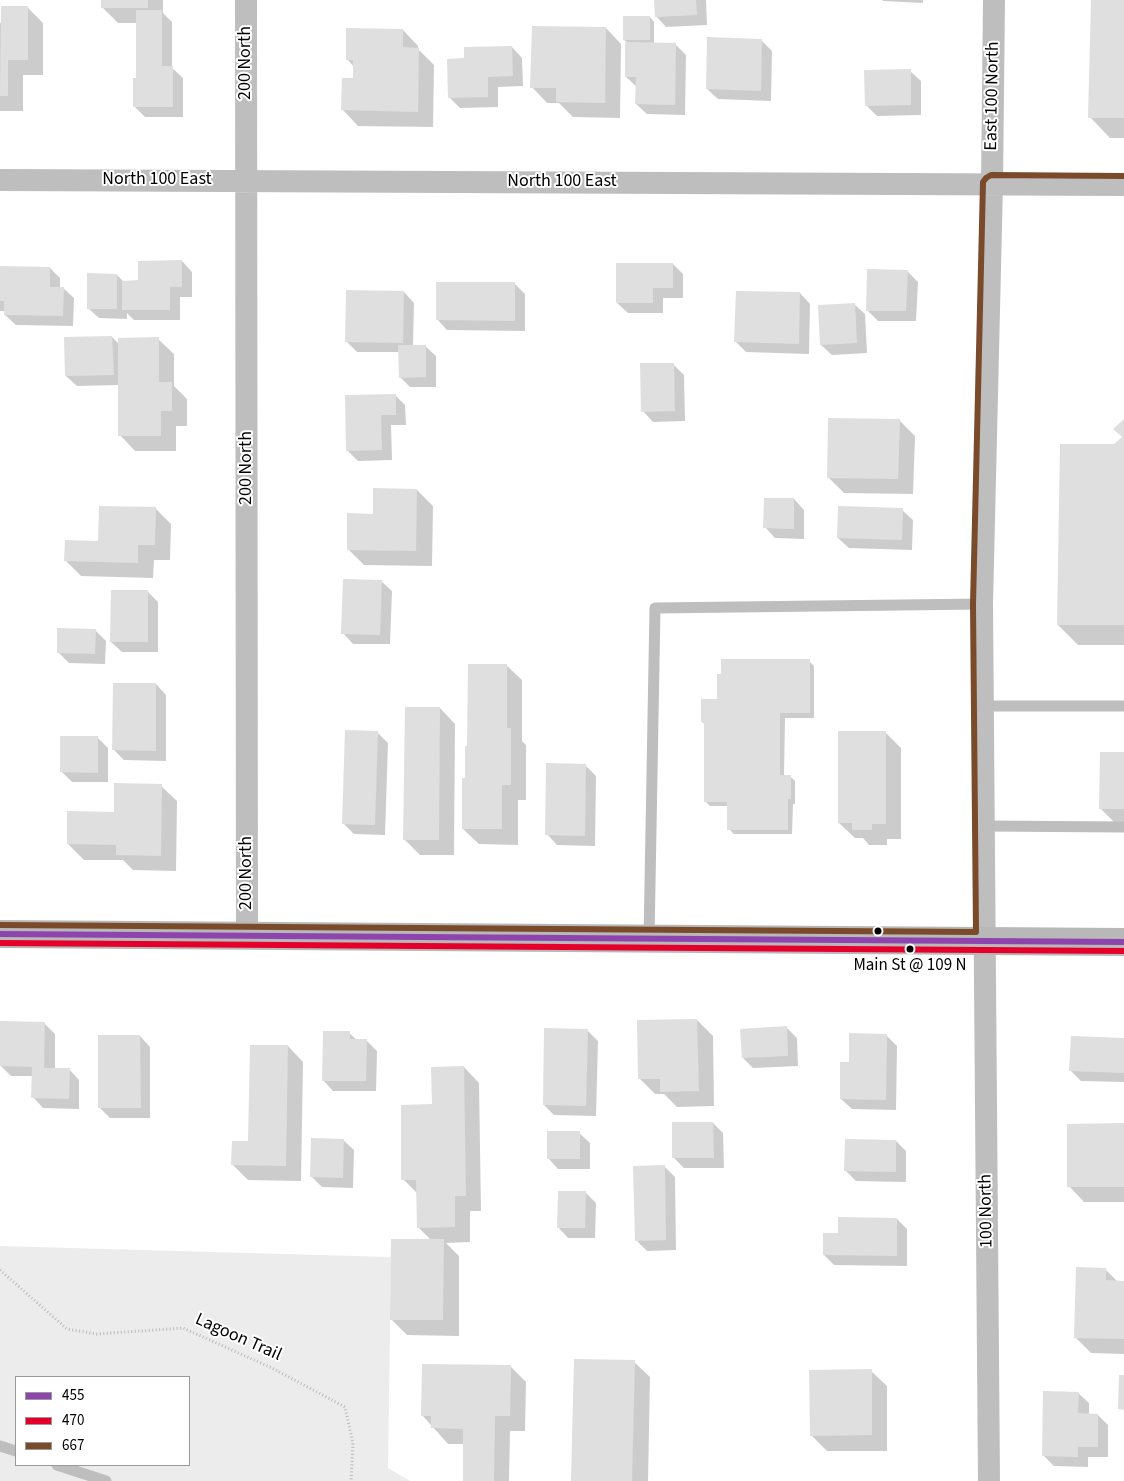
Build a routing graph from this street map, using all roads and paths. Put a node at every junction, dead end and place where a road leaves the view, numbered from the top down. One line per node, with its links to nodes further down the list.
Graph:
1 (246, 0): 4 (street, 200 North)
2 (994, 0): 5 (street, East 100 North)
3 (0, 180): 4 (street, North 100 East)
4 (246, 181): 5 (street, North 100 East); 13 (street, 200 North)
5 (992, 184): 6 (street, North 100 East); 7 (street, East 100 North)
6 (1124, 185)
7 (982, 604): 8 (street, East 100 North); 14 (lane)
8 (983, 706): 9 (lane); 10 (street, East 100 North)
9 (1124, 706)
10 (984, 826): 11 (lane); 15 (street, East 100 North)
11 (1124, 828)
12 (0, 934): 13 (main road)
13 (247, 936): 14 (main road)
14 (649, 939): 15 (main road)
15 (985, 941): 16 (main road); 23 (street, 100 North)
16 (1124, 942)
17 (0, 1270): 22 (path, Lagoon Trail)
18 (0, 1446): 19 (lane)
19 (15, 1451)
20 (60, 1466): 21 (lane)
21 (106, 1481)
22 (351, 1481)
23 (989, 1481)

